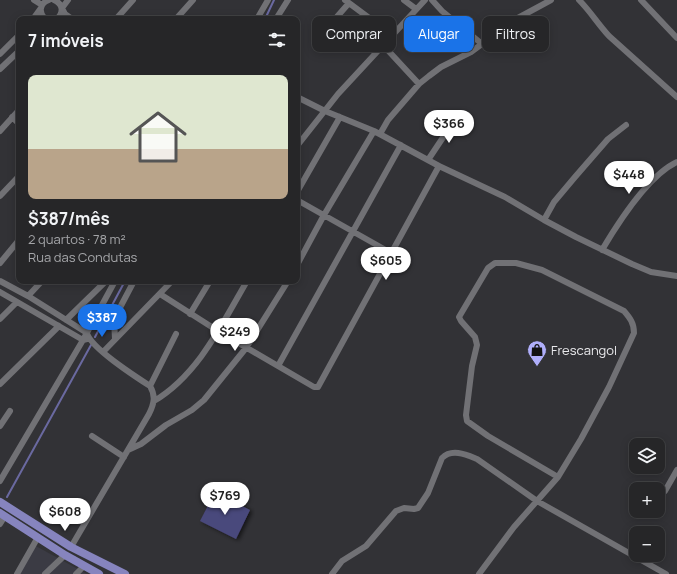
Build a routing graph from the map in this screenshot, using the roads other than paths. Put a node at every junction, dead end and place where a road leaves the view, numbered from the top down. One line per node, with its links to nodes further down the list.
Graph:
1 (34, 0): 16 (street)
2 (48, 0): 16 (street)
3 (54, 0): 17 (street)
4 (68, 0): 17 (street)
5 (133, 0): 23 (street)
6 (194, 0): 24 (street)
7 (268, 0): 25 (street)
8 (288, 0): 26 (street)
9 (404, 0): 18 (street)
10 (425, 0): 18 (street)
11 (432, 0): 33 (street)
12 (551, 0): 29 (street)
13 (578, 0): 40 (street)
14 (641, 0): 32 (street)
15 (347, 1): 27 (street); 28 (street)
16 (42, 6): 19 (street); 20 (street)
17 (62, 8): 21 (street); 22 (street)
18 (416, 9): 30 (street)
19 (35, 16)
20 (43, 16)
21 (60, 16)
22 (67, 16)
23 (119, 16)
24 (179, 16)
25 (259, 16)
26 (278, 16)
27 (335, 16)
28 (367, 16)
29 (522, 16)
30 (396, 31)
31 (16, 37): 36 (street)
32 (677, 38)
33 (482, 44): 39 (street)
34 (377, 52): 42 (street)
35 (389, 52): 39 (street)
36 (0, 54)
37 (16, 54): 38 (street)
38 (0, 70)
39 (419, 84): 50 (street)
40 (677, 97)
41 (300, 98): 42 (street)
42 (325, 111): 44 (street); 51 (street)
43 (16, 113): 45 (street)
44 (340, 117): 50 (street); 57 (street)
45 (12, 118): 47 (street); 49 (street)
46 (456, 119): 53 (street)
47 (16, 121)
48 (626, 125): 61 (street)
49 (0, 130)
50 (377, 132): 52 (street); 60 (street)
51 (300, 142)
52 (401, 145): 53 (street); 62 (street)
53 (428, 160): 55 (street)
54 (677, 162): 64 (street)
55 (439, 166): 61 (street); 65 (street)
56 (16, 179): 58 (street)
57 (300, 187)
58 (0, 196)
59 (300, 202): 60 (street)
60 (324, 215): 62 (street); 66 (street)
61 (544, 220): 64 (street)
62 (352, 232): 65 (street); 92 (street)
63 (16, 244): 67 (street)
64 (602, 250): 68 (street)
65 (391, 253): 92 (street)
66 (300, 259)
67 (0, 263)
68 (677, 276)
69 (0, 280): 80 (street)
70 (39, 284): 80 (street)
71 (103, 284): 84 (street)
72 (113, 284): 88 (street)
73 (132, 284): 89 (street)
74 (169, 284): 79 (street)
75 (208, 284): 82 (street)
76 (244, 284): 86 (street)
77 (286, 284): 90 (street)
78 (0, 292): 81 (street)
79 (160, 294): 82 (street); 89 (street)
80 (28, 296): 84 (street)
81 (17, 302): 83 (street); 85 (street)
82 (190, 314): 86 (street)
83 (0, 320)
84 (66, 320): 88 (street)
85 (59, 326): 88 (street); 93 (street)
86 (218, 331): 90 (street); 95 (street)
87 (176, 334): 94 (street)
88 (86, 337): 91 (street); 103 (street)
89 (115, 339): 91 (street)
90 (246, 348): 92 (street); 99 (street)
91 (103, 352): 94 (street)
92 (278, 366)
93 (0, 384)
94 (150, 386): 95 (street)
95 (154, 401): 99 (street)
96 (10, 411): 97 (street)
97 (0, 426)
98 (92, 436): 100 (street)
99 (128, 450): 100 (street)
100 (124, 457): 110 (street)
101 (677, 470): 104 (street)
102 (558, 477): 102 (street); 106 (street)
103 (0, 481)
104 (665, 491)
105 (0, 502): 110 (main road)
106 (537, 502): 118 (street); 119 (street); 120 (street)
107 (2, 515): 108 (street); 109 (main road)
108 (0, 524)
109 (38, 537): 111 (main road); 113 (street)
110 (71, 547): 117 (main road)
111 (65, 555): 112 (main road); 114 (street)
112 (84, 566): 115 (street); 116 (main road)
113 (16, 574)
114 (45, 574)
115 (76, 574)
116 (99, 574)
117 (125, 574)
118 (332, 574)
119 (479, 574)
120 (666, 574)

